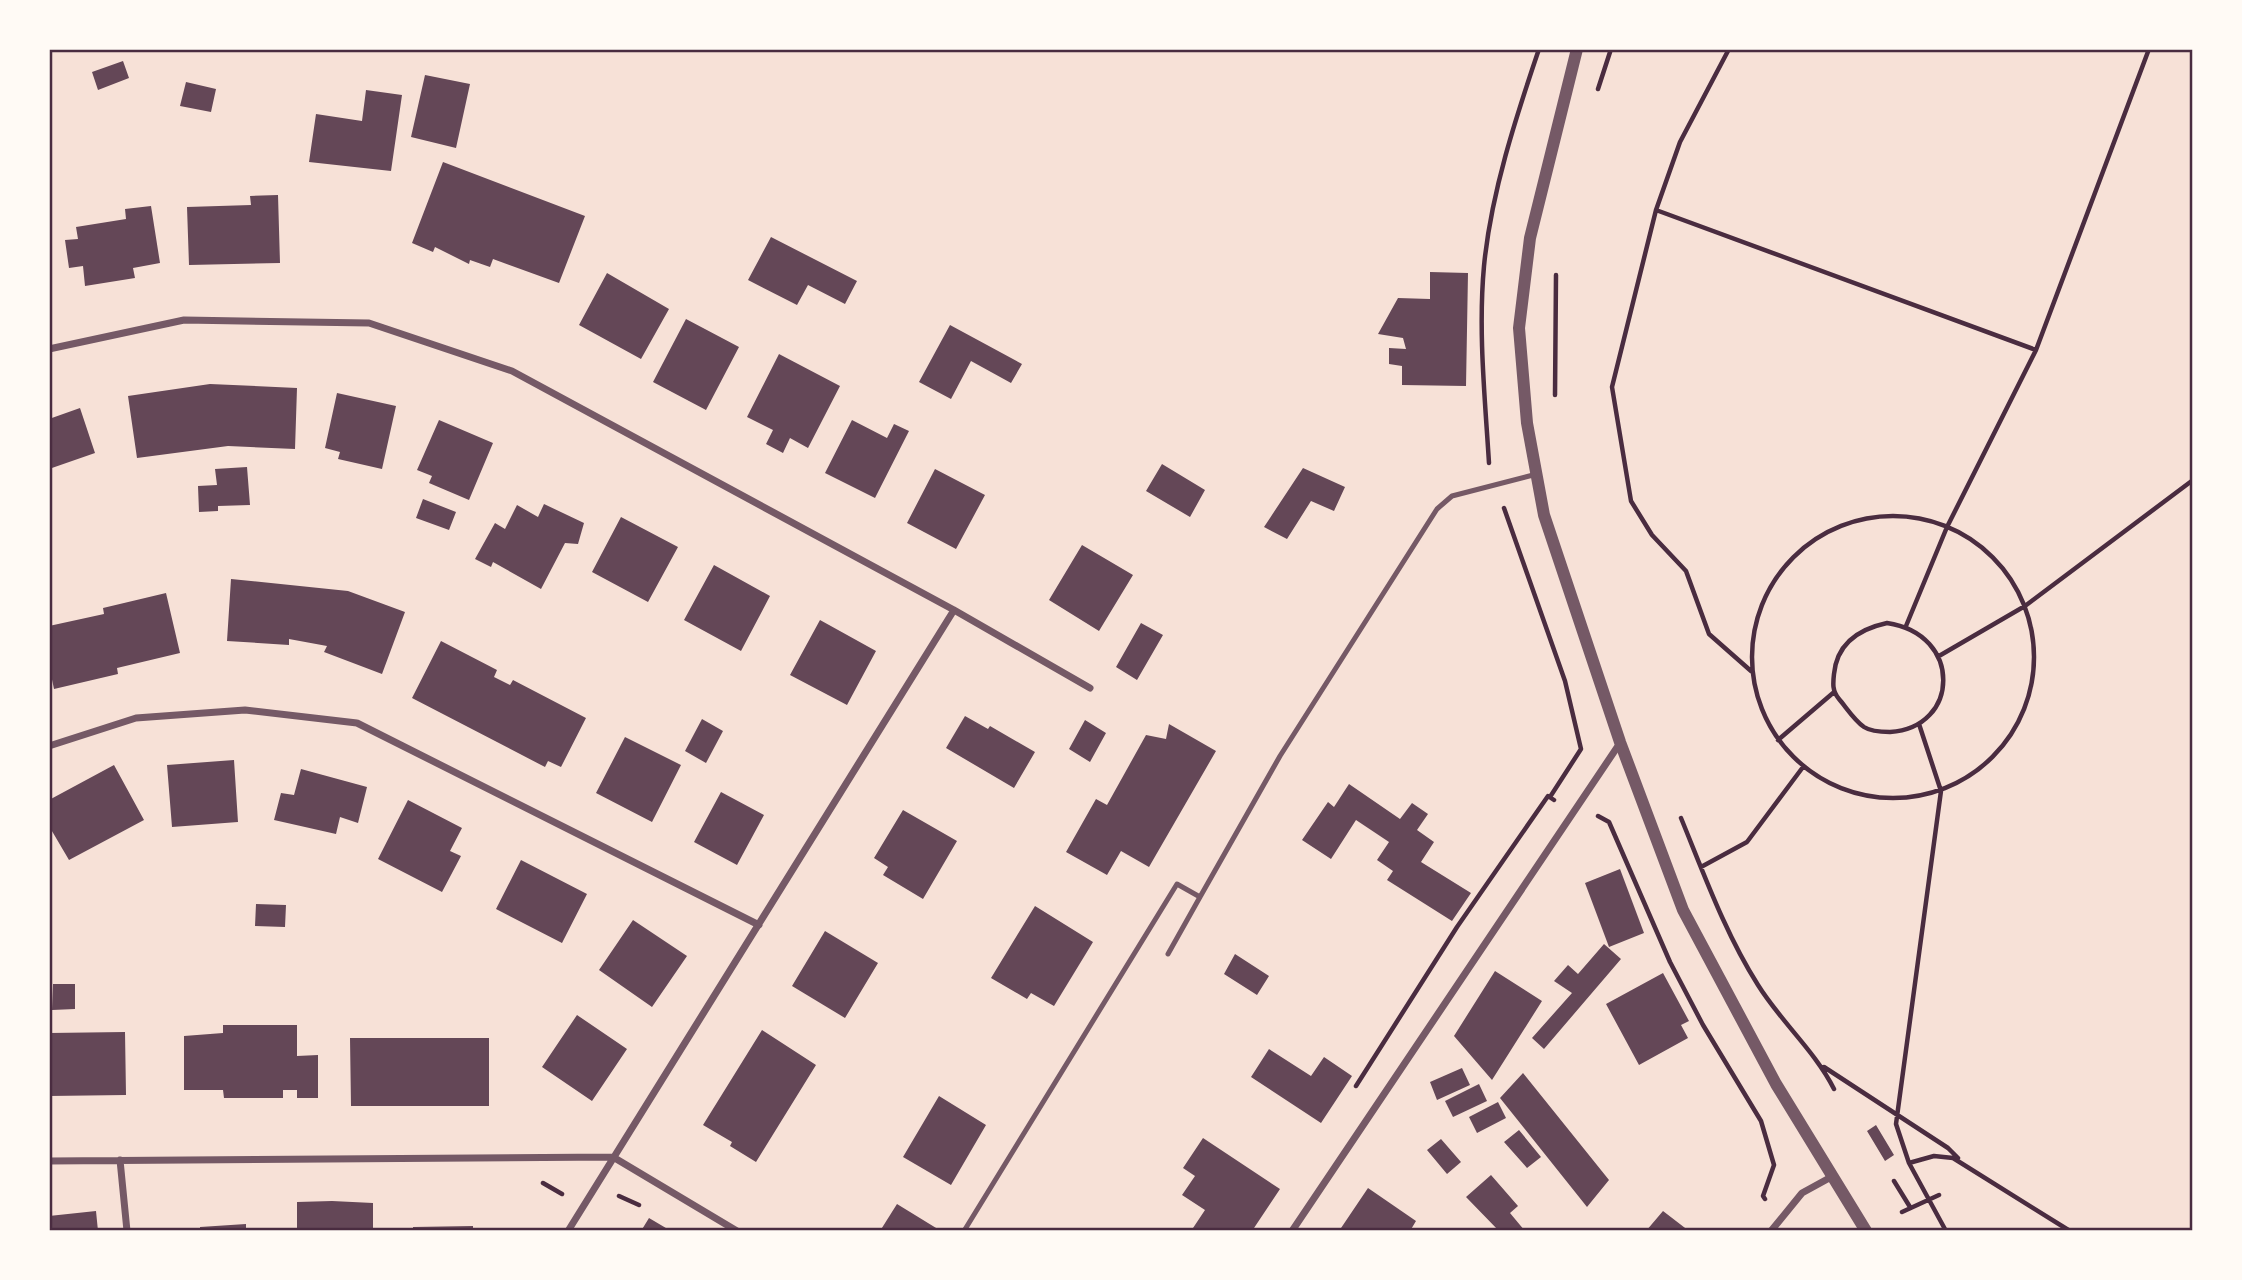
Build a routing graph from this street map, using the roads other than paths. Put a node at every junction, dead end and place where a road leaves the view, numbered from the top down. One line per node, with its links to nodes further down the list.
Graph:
1 (1577, 49): 3 (street)
2 (49, 349): 4 (street)
3 (1537, 474): 6 (street); 8 (lane)
4 (954, 610): 5 (street); 9 (street)
5 (1090, 688)
6 (1620, 743): 14 (street); 19 (street)
7 (49, 746): 9 (street)
8 (1200, 897): 10 (lane); 18 (lane)
9 (758, 925): 11 (street)
10 (1168, 954)
11 (613, 1157): 12 (street); 16 (street); 17 (street)
12 (120, 1160): 13 (street); 15 (street)
13 (49, 1161)
14 (1833, 1176): 20 (street); 21 (street)
15 (127, 1231)
16 (568, 1231)
17 (737, 1231)
18 (964, 1231)
19 (1292, 1231)
20 (1771, 1231)
21 (1866, 1231)

